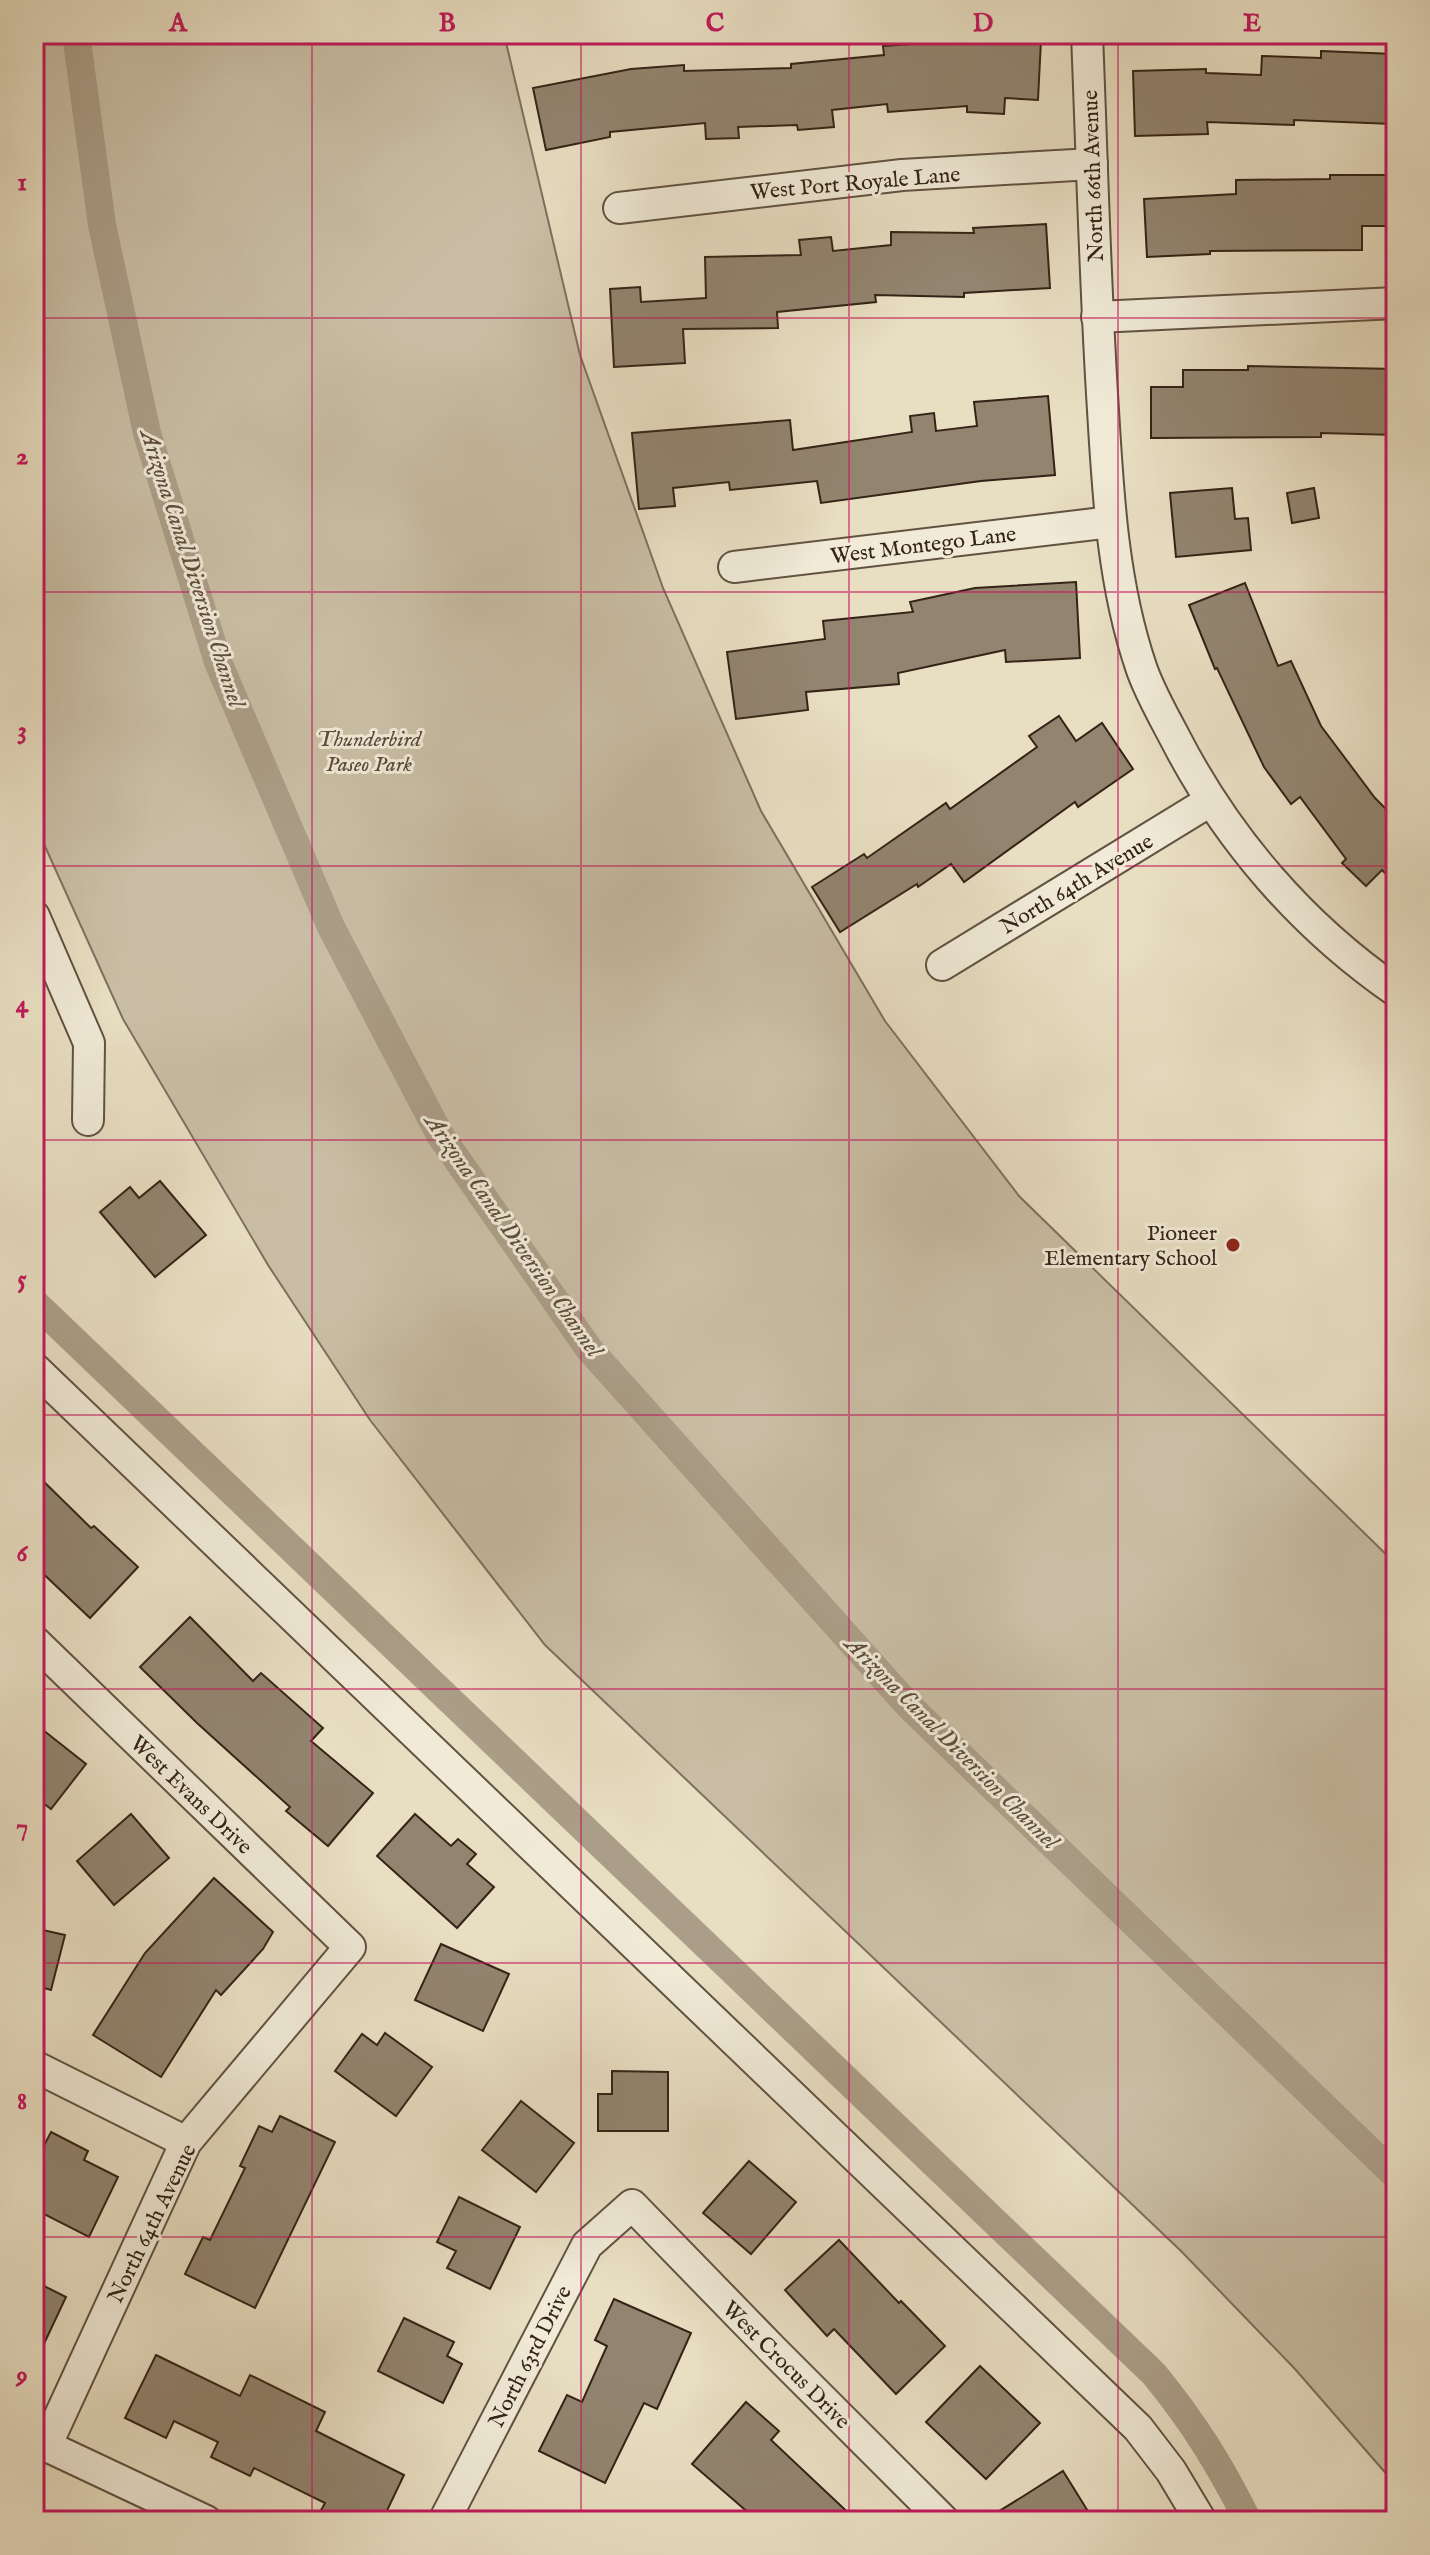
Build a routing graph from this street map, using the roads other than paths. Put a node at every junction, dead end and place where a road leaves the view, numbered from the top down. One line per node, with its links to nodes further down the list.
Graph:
1 (1087, 34): 2 (street, North 66th Avenue)
2 (1092, 164): 3 (street, West Port Royale Lane); 5 (street, North 66th Avenue)
3 (619, 208)
4 (1396, 303): 5 (street)
5 (1097, 317): 6 (street, North 66th Avenue)
6 (1111, 522): 7 (street, West Montego Lane); 8 (street, North 66th Avenue)
7 (734, 567)
8 (1210, 801): 10 (street, North 64th Avenue); 11 (street, North 66th Avenue)
9 (34, 916): 12 (street)
10 (942, 965)
11 (1396, 991)
12 (88, 1120)
13 (34, 1368): 23 (street)
14 (34, 1641): 15 (street, West Evans Drive)
15 (350, 1947): 17 (street, North 64th Avenue)
16 (34, 2066): 17 (street)
17 (186, 2142): 19 (street, North 64th Avenue)
18 (632, 2205): 21 (street, North 63rd Drive); 22 (street, West Crocus Drive)
19 (40, 2443): 20 (street)
20 (206, 2521)
21 (444, 2521)
22 (944, 2521)
23 (1201, 2521)

